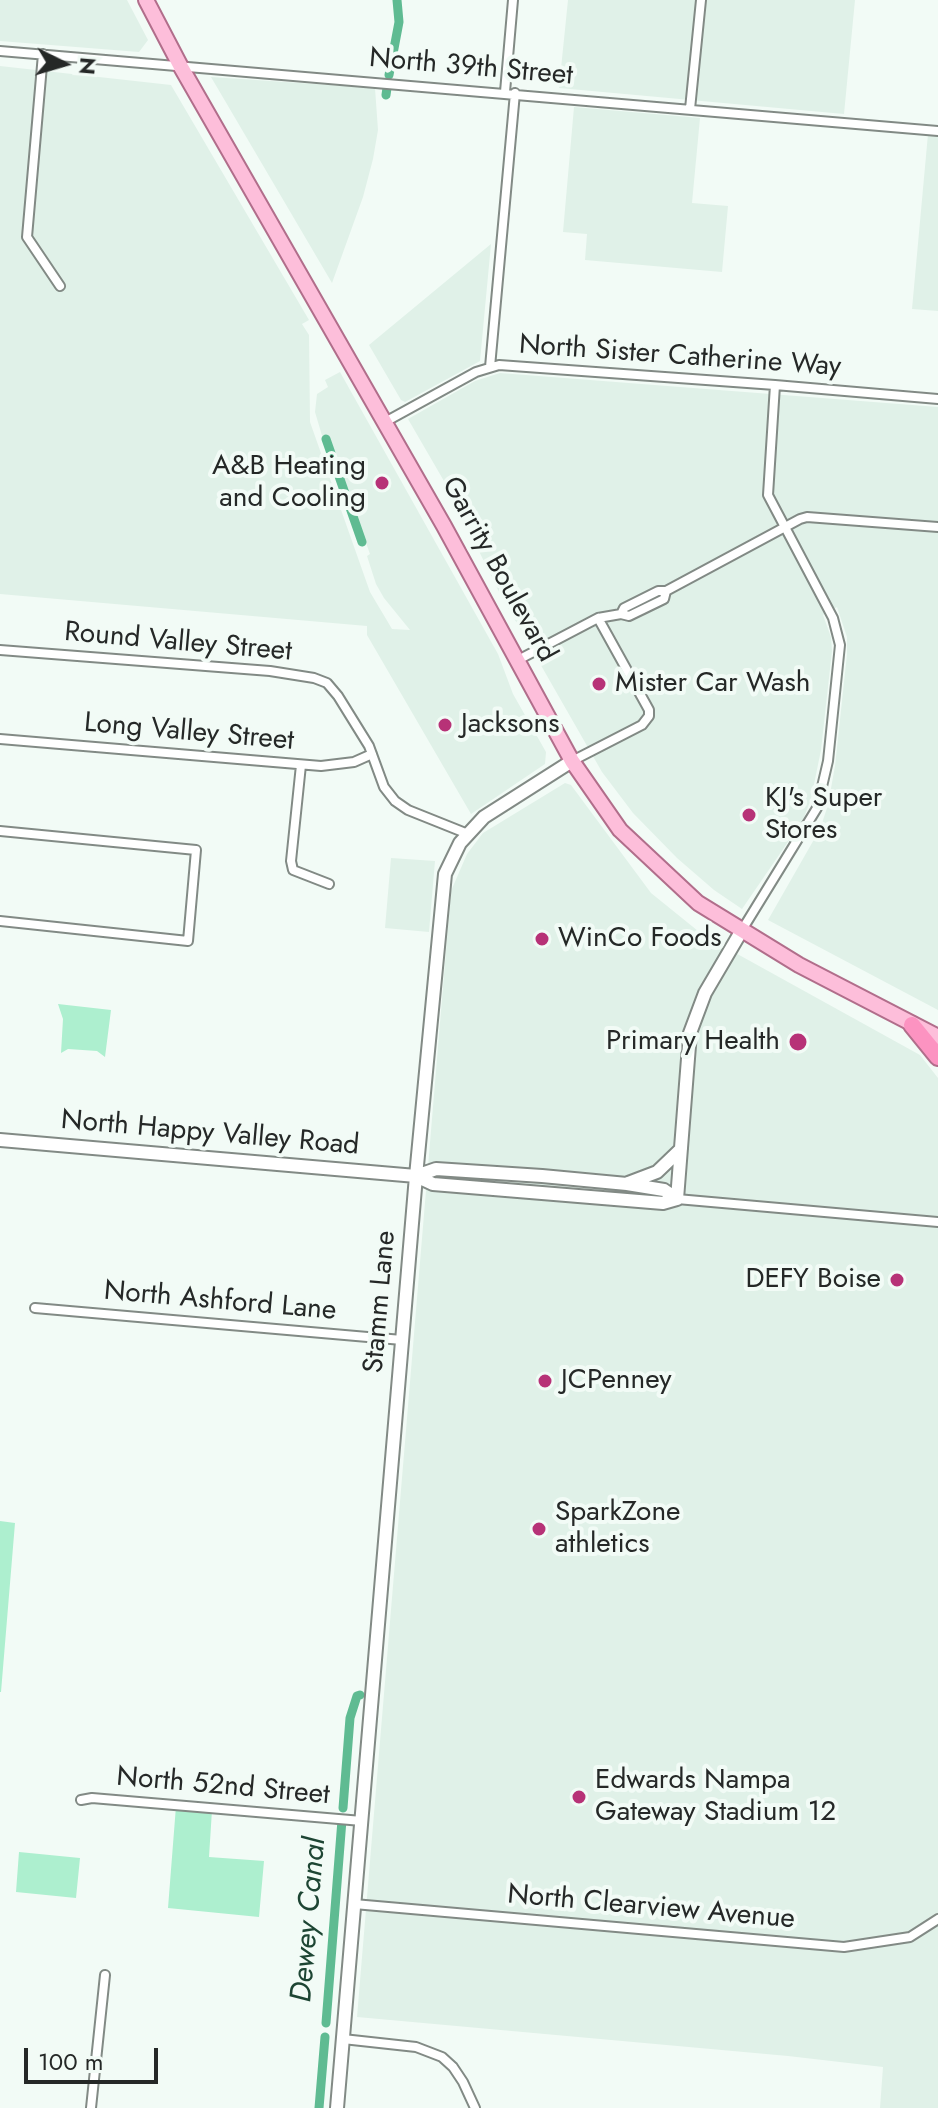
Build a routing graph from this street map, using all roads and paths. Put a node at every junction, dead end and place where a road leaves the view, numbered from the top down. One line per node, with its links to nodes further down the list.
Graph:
1 (146, 0): 6 (main road, Garrity Boulevard)
2 (513, 0): 7 (street)
3 (701, 0): 9 (street)
4 (0, 51): 5 (street, North 39th Street)
5 (43, 54): 6 (street, North 39th Street); 11 (street)
6 (181, 67): 7 (street, North 39th Street); 15 (main road, Garrity Boulevard)
7 (505, 92): 8 (street, North 39th Street)
8 (515, 93): 9 (street, North 39th Street); 12 (street)
9 (690, 109): 10 (street, North 39th Street)
10 (938, 131)
11 (60, 286)
12 (490, 367): 13 (street, North Sister Catherine Way); 15 (street, North Sister Catherine Way)
13 (775, 385): 14 (street, North Sister Catherine Way); 16 (street)
14 (938, 399)
15 (385, 422): 20 (main road, Garrity Boulevard)
16 (783, 526): 17 (street); 18 (street); 29 (street)
17 (938, 527)
18 (598, 618): 20 (street); 23 (street, Stamm Lane)
19 (0, 650): 22 (street, Round Valley Street)
20 (518, 660): 23 (main road, Garrity Boulevard)
21 (0, 739): 24 (street, Long Valley Street)
22 (372, 754): 24 (street, Long Valley Street); 26 (street, Round Valley Street)
23 (572, 761): 26 (main road, Stamm Lane); 29 (main road, Garrity Boulevard)
24 (301, 765): 27 (street)
25 (0, 831): 28 (street)
26 (468, 834): 35 (main road, Stamm Lane)
27 (329, 884)
28 (0, 921)
29 (742, 930): 30 (main road, Garrity Boulevard); 34 (main road)
30 (912, 1025): 31 (main road, Garrity Boulevard); 32 (highway)
31 (938, 1037)
32 (938, 1057)
33 (0, 1140): 35 (main road, North Happy Valley Road)
34 (681, 1149): 36 (main road); 37 (main road)
35 (416, 1176): 36 (main road, North Happy Valley Road); 37 (main road, North Happy Valley Road); 40 (main road, Stamm Lane)
36 (627, 1184): 37 (main road, North Happy Valley Road)
37 (677, 1199): 38 (street, North Happy Valley Road)
38 (935, 1221)
39 (35, 1308): 40 (street, North Ashford Lane)
40 (402, 1340): 42 (main road, Stamm Lane)
41 (81, 1800): 42 (street, North 52nd Street)
42 (362, 1821): 43 (main road, Stamm Lane)
43 (354, 1904): 44 (street, North Clearview Avenue); 46 (main road, Stamm Lane)
44 (938, 1919)
45 (105, 1975): 47 (street)
46 (343, 2039): 48 (main road, Stamm Lane); 49 (street)
47 (91, 2108)
48 (337, 2108)
49 (475, 2108)

